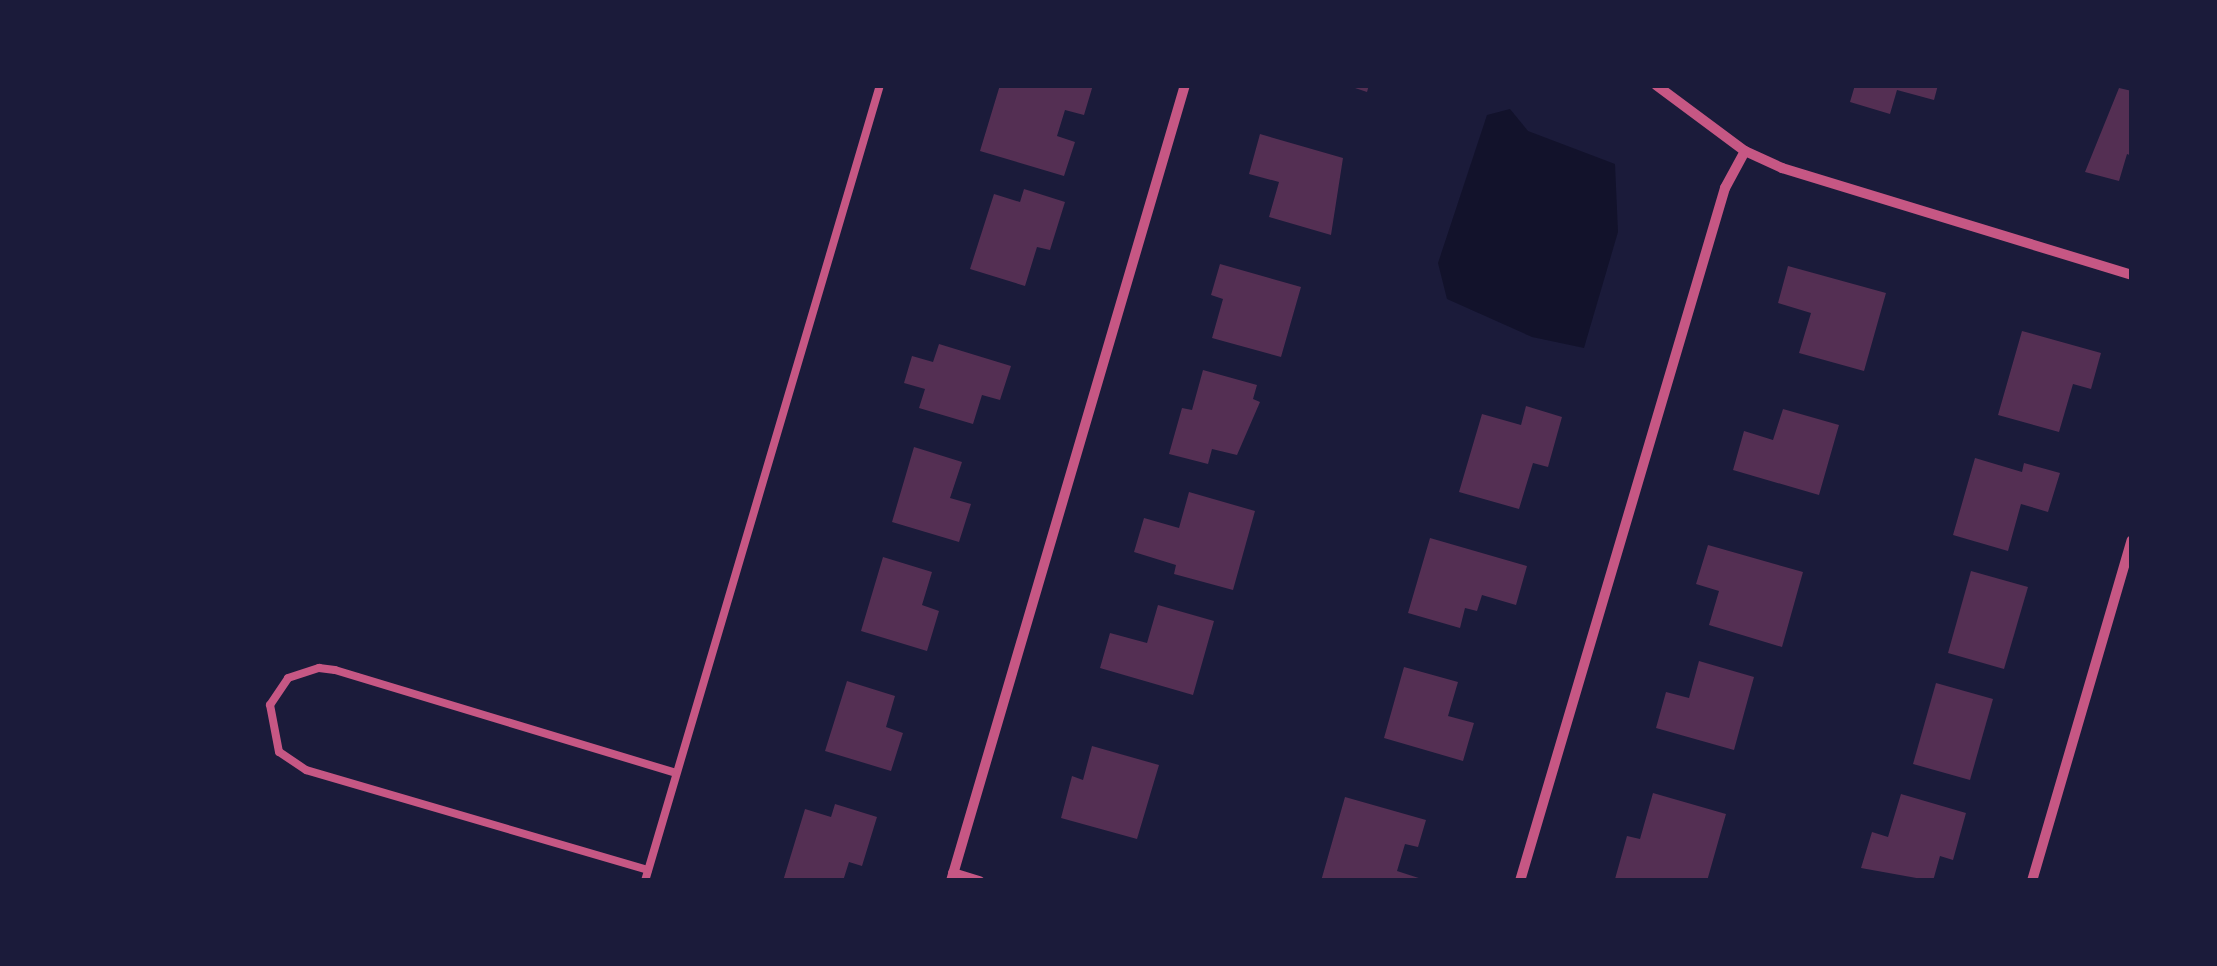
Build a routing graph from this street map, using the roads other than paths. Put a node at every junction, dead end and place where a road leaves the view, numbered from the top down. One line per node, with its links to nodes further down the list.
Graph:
1 (880, 85): 7 (lane)
2 (1185, 85): 9 (street)
3 (1656, 85): 4 (street)
4 (1745, 151): 5 (street); 12 (street)
5 (2132, 275)
6 (2132, 540): 13 (street)
7 (676, 773): 8 (lane); 8 (lane)
8 (648, 870): 10 (lane)
9 (952, 877): 11 (street)
10 (645, 881)
11 (980, 881)
12 (1520, 881)
13 (2032, 881)

